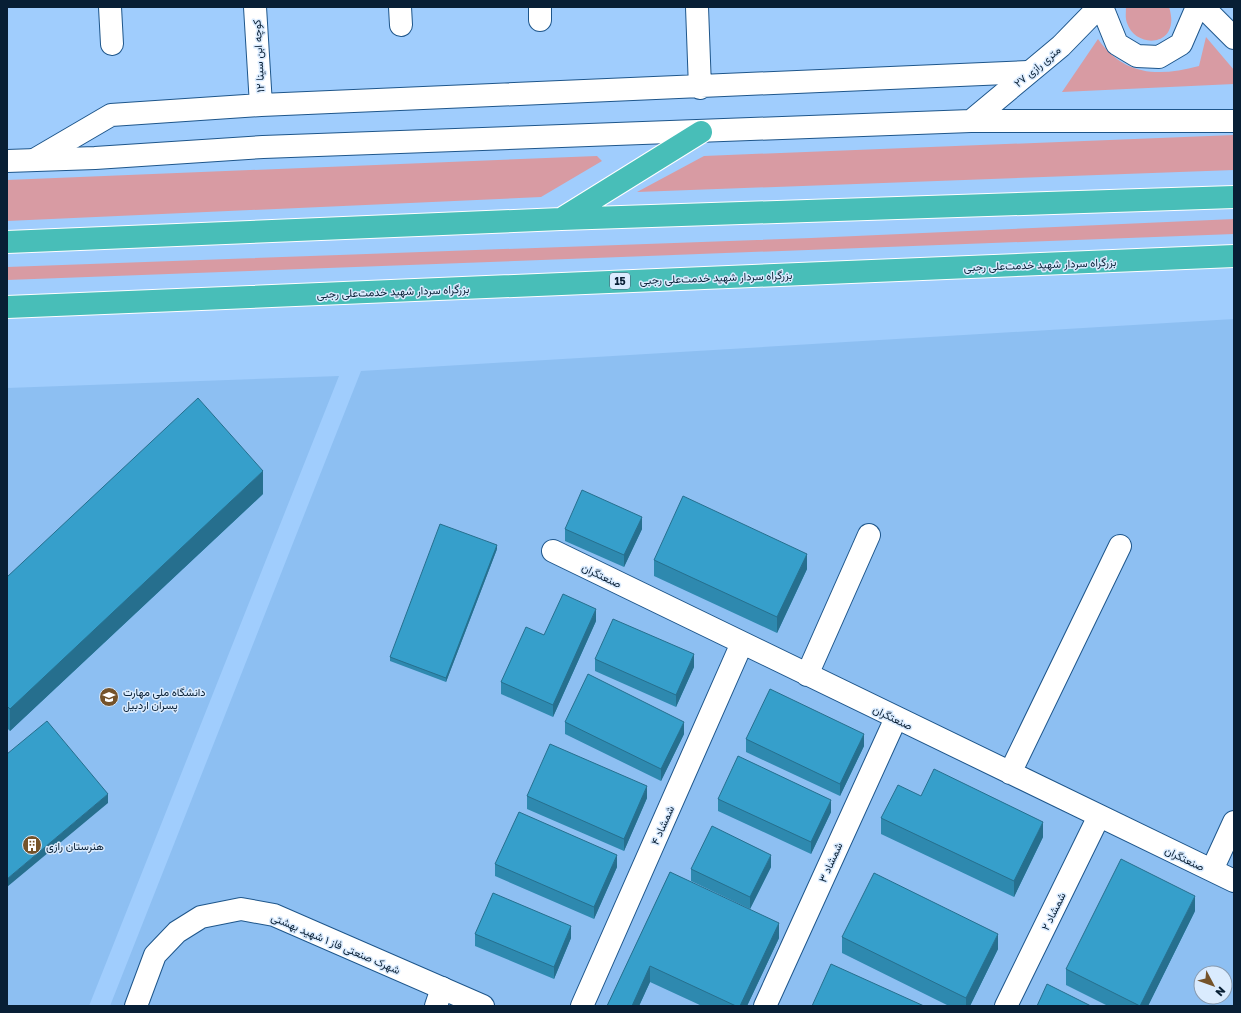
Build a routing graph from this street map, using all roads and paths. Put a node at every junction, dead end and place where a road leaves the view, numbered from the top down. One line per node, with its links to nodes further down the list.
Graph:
1 (110, 7): 8 (street)
2 (255, 7): 11 (street, کوچه ابن سینا ۱۲)
3 (697, 7): 10 (street)
4 (1101, 7): 5 (street); 9 (street, ۲۷ متری رازی)
5 (1197, 7)
6 (1204, 7): 7 (street)
7 (1234, 38)
8 (112, 44)
9 (1028, 72): 10 (street); 12 (street, ۲۷ متری رازی)
10 (700, 88): 11 (street)
11 (261, 105): 15 (street)
12 (970, 121): 13 (street); 14 (street)
13 (1234, 121)
14 (701, 132): 15 (street); 18 (highway)
15 (34, 160): 16 (street)
16 (7, 161)
17 (1234, 197): 18 (highway)
18 (561, 219): 19 (highway)
19 (7, 242)
20 (1234, 256): 21 (highway, بزرگراه سردار شهید خدمت‌علی رجبی / 15)
21 (7, 307)
22 (869, 535): 26 (street)
23 (1120, 546): 28 (street)
24 (553, 551): 25 (street, صنعتگران)
25 (742, 643): 26 (street, صنعتگران); 36 (street, شمشاد ۴)
26 (807, 675): 27 (street, صنعتگران)
27 (896, 718): 28 (street, صنعتگران); 37 (street, شمشاد ۳)
28 (1010, 773): 29 (street, صنعتگران)
29 (1099, 816): 31 (street, صنعتگران); 38 (street, شمشاد ۲)
30 (1234, 822): 31 (street)
31 (1212, 870): 32 (street, صنعتگران)
32 (1234, 881)
33 (439, 997): 34 (street, شهرک صنعتی فاز ۱ شهید بهشتی); 35 (street, شهرک صنعتی فاز ۱ شهید بهشتی)
34 (136, 1006)
35 (483, 1006)
36 (582, 1006)
37 (765, 1006)
38 (1006, 1006)

